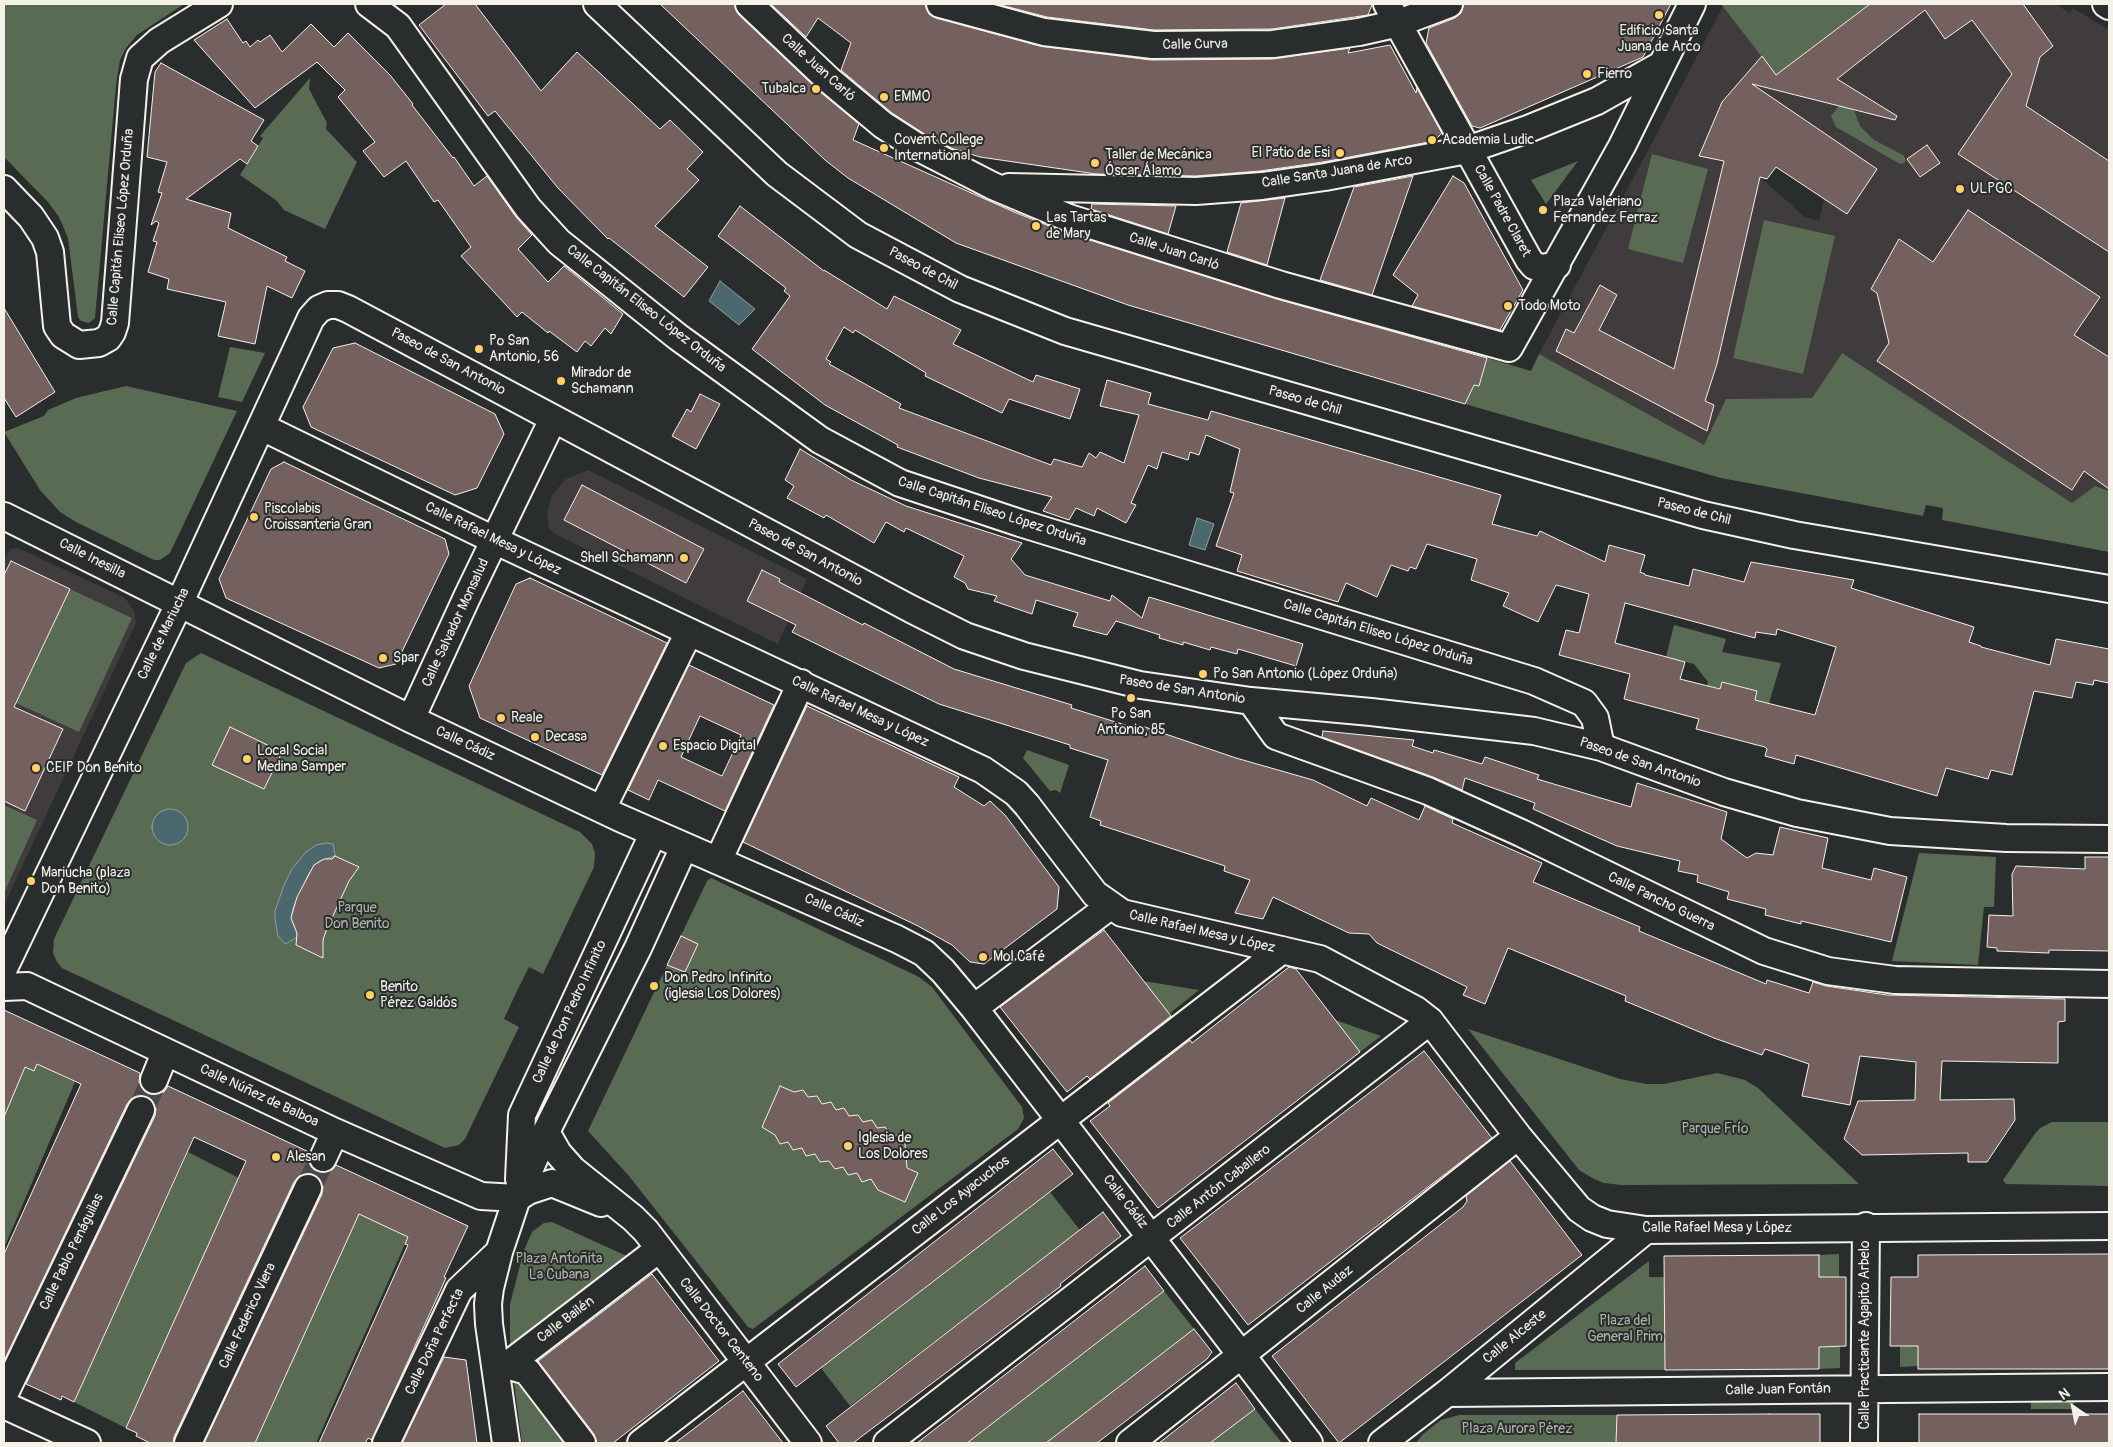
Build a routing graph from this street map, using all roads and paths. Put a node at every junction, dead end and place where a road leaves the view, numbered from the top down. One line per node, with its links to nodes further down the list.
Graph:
1 (219, 4): 14 (street, Calle Capitán Eliseo López Orduña)
2 (369, 4): 27 (street, Calle Capitán Eliseo López Orduña)
3 (597, 4): 21 (street, Paseo de Chil)
4 (749, 4): 13 (street, Calle Juan Carló)
5 (940, 4): 10 (street, Calle Curva)
6 (1448, 4): 10 (street, Calle Curva)
7 (1692, 4): 11 (street)
8 (2106, 4): 9 (street)
9 (2109, 6)
10 (1393, 14): 12 (street, Calle Padre Claret)
11 (1661, 65): 12 (street, Calle Santa Juana de Arco); 15 (street)
12 (1467, 150): 13 (street, Calle Santa Juana de Arco); 15 (street, Calle Padre Claret)
13 (994, 186): 15 (street, Calle Juan Carló)
14 (4, 189)
15 (1557, 265)
16 (328, 305): 17 (street, Paseo de San Antonio); 18 (street, Calle de Mariucha)
17 (553, 419): 20 (street, Calle Salvador Monsalud); 25 (street, Paseo de San Antonio)
18 (262, 427): 20 (street, Calle Rafael Mesa y López); 22 (street, Calle de Mariucha)
19 (4, 516): 22 (street, Calle Inesilla)
20 (494, 540): 23 (street, Calle Rafael Mesa y López); 26 (street, Calle Salvador Monsalud)
21 (2109, 589)
22 (179, 604): 26 (street, Calle Cádiz); 35 (street, Calle de Mariucha)
23 (689, 632): 24 (street, Calle Rafael Mesa y López); 28 (street)
24 (801, 684): 32 (street); 33 (street, Calle Rafael Mesa y López)
25 (1250, 701): 27 (street, Paseo de San Antonio); 36 (street, Calle Pancho Guerra)
26 (411, 719): 28 (street, Calle Cádiz)
27 (1601, 747): 30 (street, Paseo de San Antonio)
28 (602, 809): 29 (street, Calle Cádiz)
29 (653, 834): 31 (street, Calle Cádiz); 49 (street, Calle de Don Pedro Infinito)
30 (2109, 839)
31 (684, 848): 32 (street, Calle Cádiz); 45 (street, Calle de Don Pedro Infinito)
32 (718, 861): 38 (street, Calle Cádiz)
33 (1110, 906): 34 (street, Calle Rafael Mesa y López); 38 (street)
34 (1282, 950): 39 (street, Calle Rafael Mesa y López); 43 (street, Calle Los Ayacuchos)
35 (4, 968)
36 (2109, 984)
37 (4, 987): 40 (street, Calle Núñez de Balboa)
38 (974, 1008): 43 (street, Calle Cádiz)
39 (1430, 1021): 46 (street, Calle Rafael Mesa y López); 54 (street, Calle Antón Caballero)
40 (165, 1053): 41 (street); 44 (street, Calle Núñez de Balboa)
41 (154, 1080)
42 (141, 1110): 63 (street, Calle Pablo Penáguilas)
43 (1060, 1120): 54 (street, Calle Cádiz); 58 (street, Calle Los Ayacuchos)
44 (335, 1132): 47 (street); 49 (street, Calle Núñez de Balboa)
45 (546, 1132): 49 (street, Calle de Don Pedro Infinito); 50 (street, Calle Doctor Centeno)
46 (1518, 1136): 53 (street, Calle Rafael Mesa y López); 57 (street, Calle Audaz)
47 (323, 1158)
48 (308, 1188): 66 (street, Calle Federico Viera)
49 (518, 1198): 50 (street, Calle Doctor Centeno); 56 (street, Calle de Don Pedro Infinito)
50 (633, 1218): 55 (street, Calle Doctor Centeno)
51 (1866, 1226): 52 (street, Calle Rafael Mesa y López); 53 (street, Calle Rafael Mesa y López); 61 (street, Calle Practicante Agapito Arbelo)
52 (2109, 1226)
53 (1646, 1230): 62 (street, Calle Alceste)
54 (1153, 1238): 57 (street, Calle Cádiz); 72 (street, Calle Antón Caballero)
55 (659, 1249): 58 (street, Calle Doctor Centeno); 59 (street, Calle Bailén)
56 (499, 1252): 59 (street, Calle de Don Pedro Infinito); 67 (street, Calle Doña Perfecta)
57 (1242, 1356): 73 (street, Calle Audaz); 74 (street, Calle Cádiz)
58 (746, 1363): 70 (street, Calle Los Ayacuchos); 71 (street, Calle Doctor Centeno)
59 (502, 1369): 68 (street, Calle de Don Pedro Infinito); 69 (street)
60 (2109, 1387): 61 (street, Calle Juan Fontán)
61 (1864, 1389): 62 (street, Calle Juan Fontán); 76 (street, Calle Practicante Agapito Arbelo)
62 (1447, 1393): 75 (street, Calle Alceste)
63 (4, 1395)
64 (4, 1406): 65 (street)
65 (87, 1443)
66 (188, 1443)
67 (386, 1443)
68 (506, 1443)
69 (582, 1443)
70 (641, 1443)
71 (808, 1443)
72 (887, 1443)
73 (1130, 1443)
74 (1309, 1443)
75 (1382, 1443)
76 (1864, 1443)

